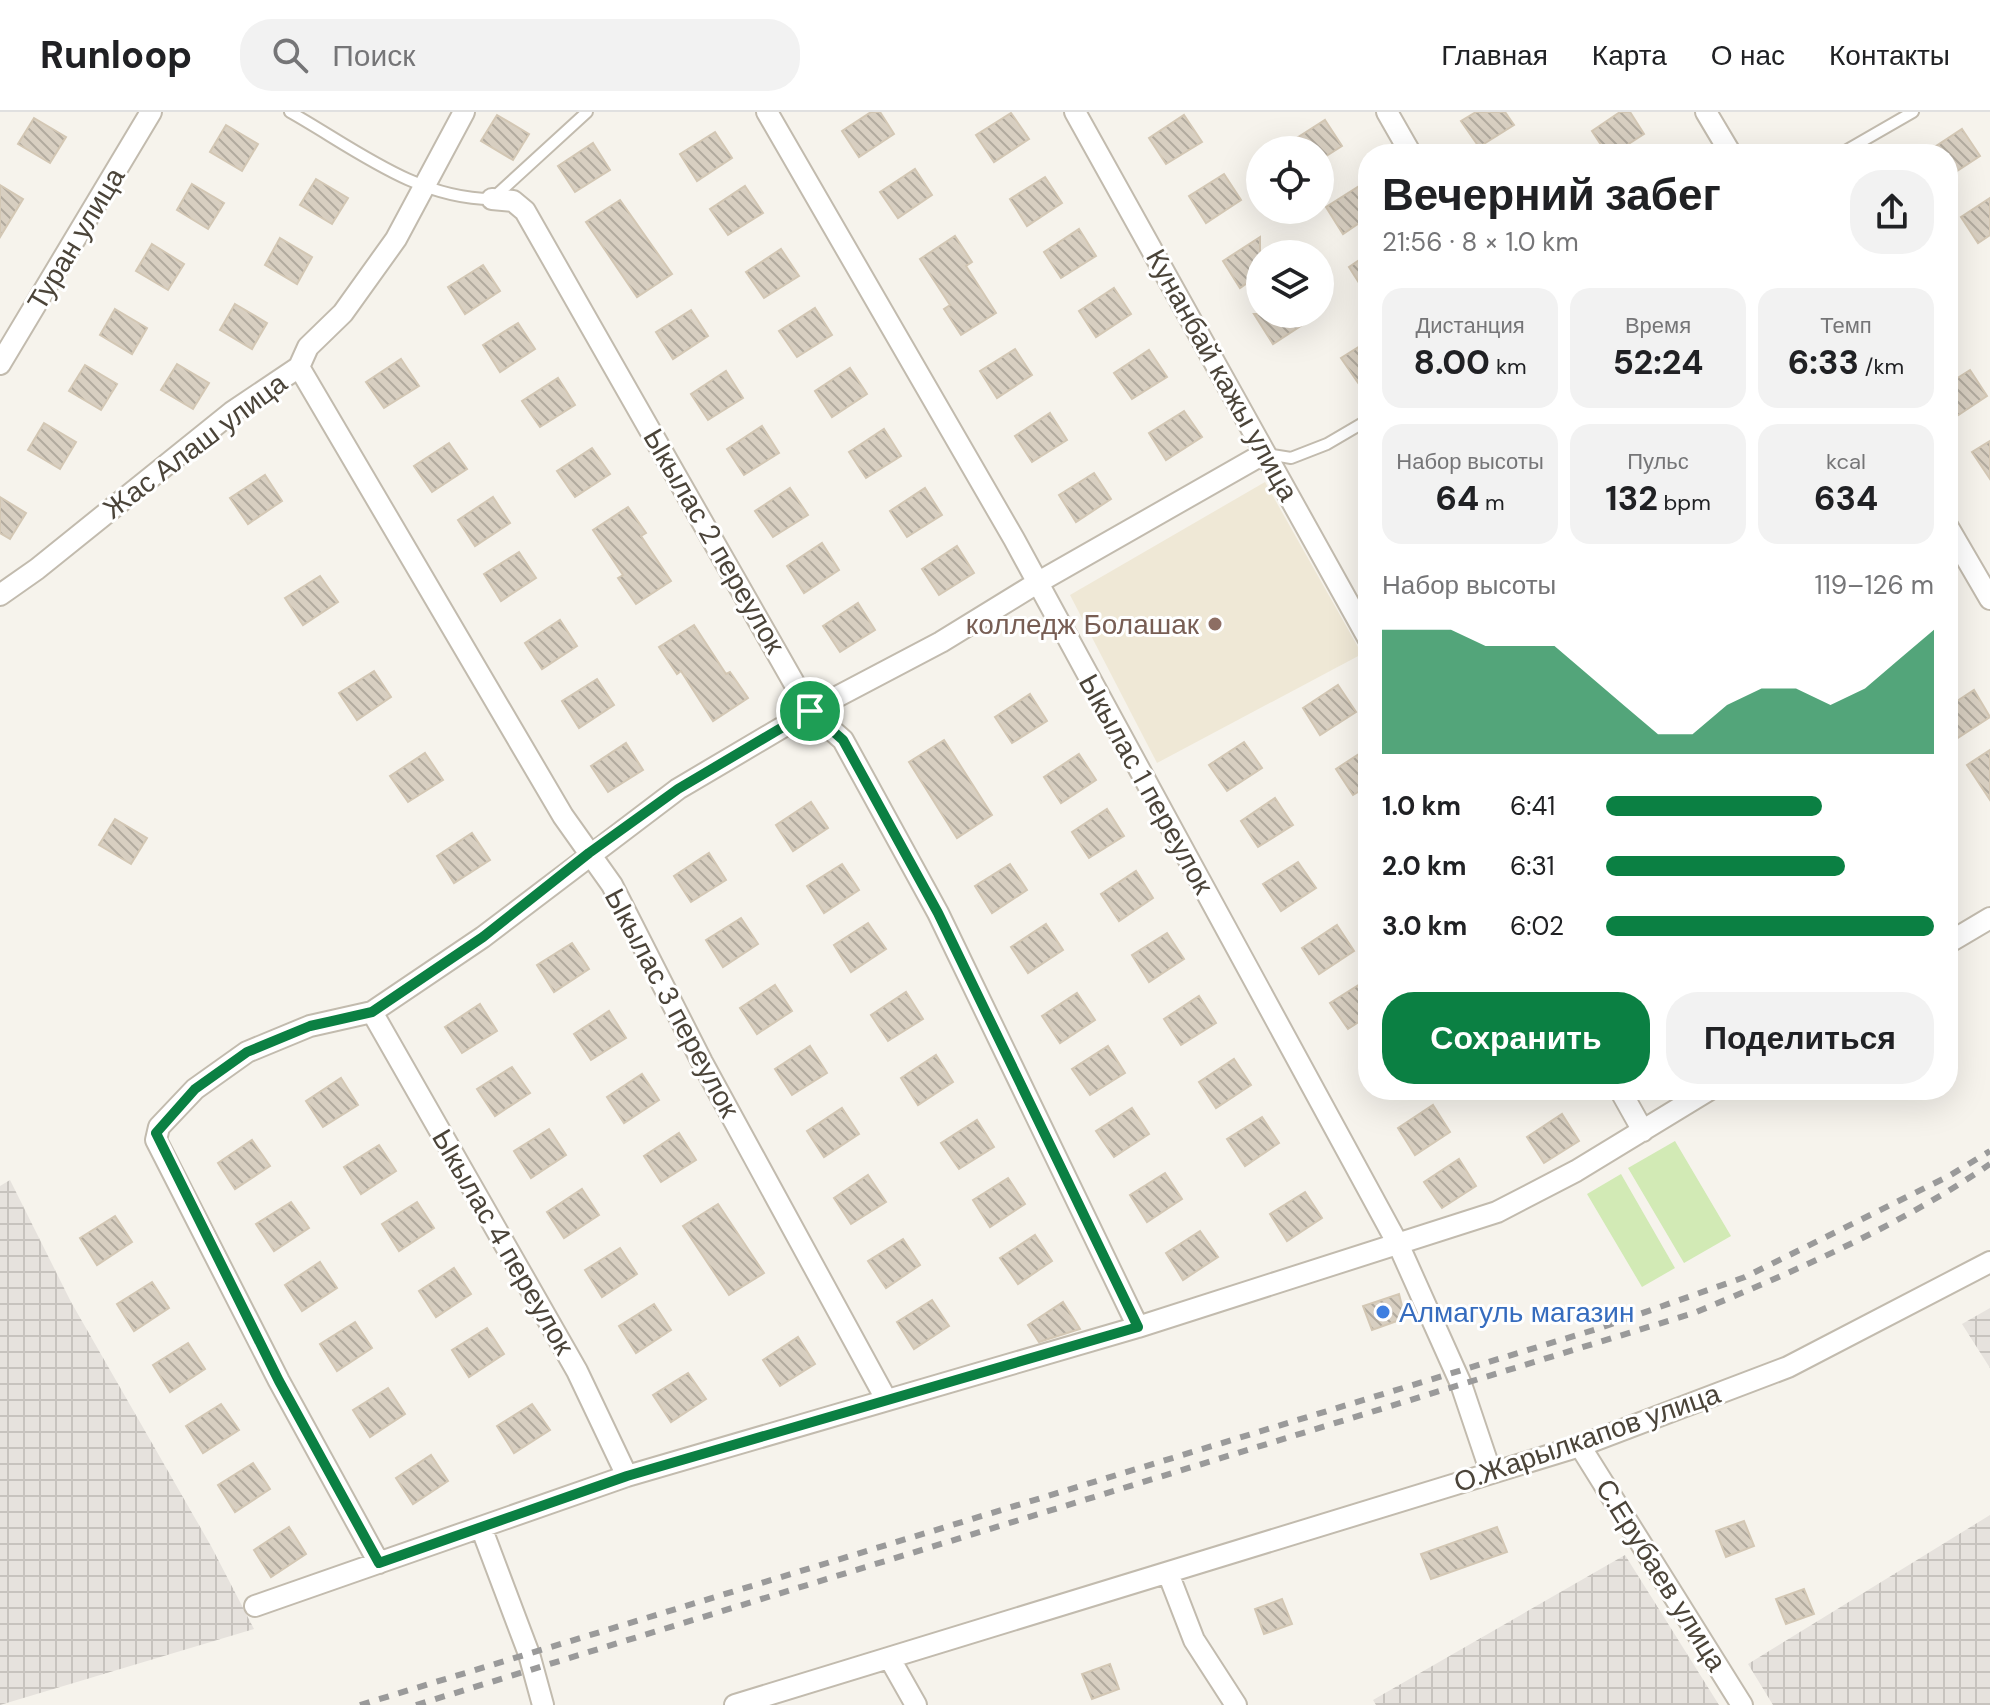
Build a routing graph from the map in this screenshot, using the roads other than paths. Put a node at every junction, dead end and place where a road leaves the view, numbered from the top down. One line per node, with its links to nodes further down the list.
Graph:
1 (151, 112): 15 (street, Туран улица)
2 (290, 112): 13 (lane)
3 (464, 112): 13 (street, Жас Алаш улица)
4 (587, 112): 14 (lane)
5 (767, 112): 20 (street, Ыкылас 1 переулок)
6 (1075, 112): 18 (street, Кунанбай кажы улица)
7 (1387, 112): 10 (street)
8 (1706, 112): 11 (street)
9 (1913, 112): 12 (lane)
10 (1405, 144)
11 (1725, 144)
12 (1857, 144)
13 (423, 189): 14 (lane); 16 (street, Жас Алаш улица)
14 (492, 199): 24 (street, Ыкылас 2 переулок)
15 (0, 364)
16 (299, 367): 21 (street, Жас Алаш улица); 25 (street, Ыкылас 3 переулок)
17 (1358, 426): 18 (lane)
18 (1265, 453): 20 (street); 23 (street, Кунанбай кажы улица)
19 (1958, 544): 22 (street)
20 (1037, 583): 24 (street); 32 (street, Ыкылас 1 переулок)
21 (0, 595)
22 (1990, 599)
23 (1358, 620)
24 (810, 711): 25 (street); 34 (street, Ыкылас 2 переулок)
25 (589, 853): 28 (street); 35 (street, Ыкылас 3 переулок)
26 (1990, 918): 27 (street)
27 (1958, 937)
28 (372, 1012): 38 (street, Ыкылас 4 переулок); 40 (street)
29 (1626, 1100): 31 (street)
30 (1693, 1100): 31 (street)
31 (1643, 1131): 32 (street)
32 (1399, 1246): 34 (street); 37 (street, Ыкылас 1 переулок)
33 (1990, 1262): 36 (street, О.Жарылкапов улица)
34 (1138, 1327): 35 (street)
35 (886, 1399): 38 (street)
36 (1580, 1446): 37 (street, О.Жарылкапов улица); 48 (street, С.Ерубаев улица)
37 (1491, 1473): 41 (street, О.Жарылкапов улица)
38 (627, 1476): 39 (street)
39 (481, 1527): 40 (street); 44 (street)
40 (379, 1563): 42 (street)
41 (1168, 1573): 43 (street, О.Жарылкапов улица); 47 (street)
42 (255, 1606)
43 (890, 1659): 45 (street, О.Жарылкапов улица); 46 (street)
44 (543, 1705)
45 (735, 1705)
46 (916, 1705)
47 (1236, 1705)
48 (1742, 1705)

